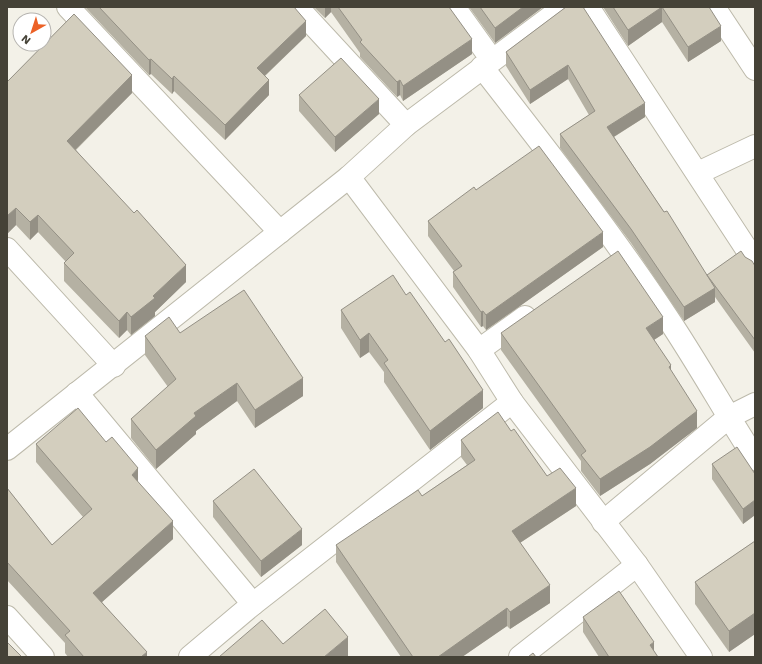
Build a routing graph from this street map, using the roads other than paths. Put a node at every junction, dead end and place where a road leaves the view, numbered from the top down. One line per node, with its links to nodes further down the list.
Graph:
1 (68, 7): 13 (street)
2 (297, 7): 9 (street)
3 (454, 7): 7 (street)
4 (564, 7): 7 (street)
5 (588, 7): 11 (street)
6 (714, 7): 8 (street)
7 (487, 63): 9 (street); 22 (street)
8 (755, 69)
9 (406, 125): 12 (street)
10 (755, 146): 11 (street)
11 (698, 173): 15 (street)
12 (349, 176): 13 (street); 17 (street)
13 (280, 232): 18 (street)
14 (7, 249): 18 (street)
15 (755, 262)
16 (539, 307): 17 (street)
17 (479, 350): 20 (street)
18 (114, 366): 19 (street)
19 (77, 393): 23 (street); 27 (street)
20 (512, 402): 25 (street); 27 (street)
21 (755, 404): 22 (street)
22 (730, 418): 24 (street); 25 (street)
23 (7, 450)
24 (755, 459)
25 (603, 522): 26 (street)
26 (637, 565): 31 (street); 32 (street)
27 (253, 604): 30 (street)
28 (7, 617): 29 (street)
29 (43, 657)
30 (190, 657)
31 (520, 657)
32 (701, 657)

